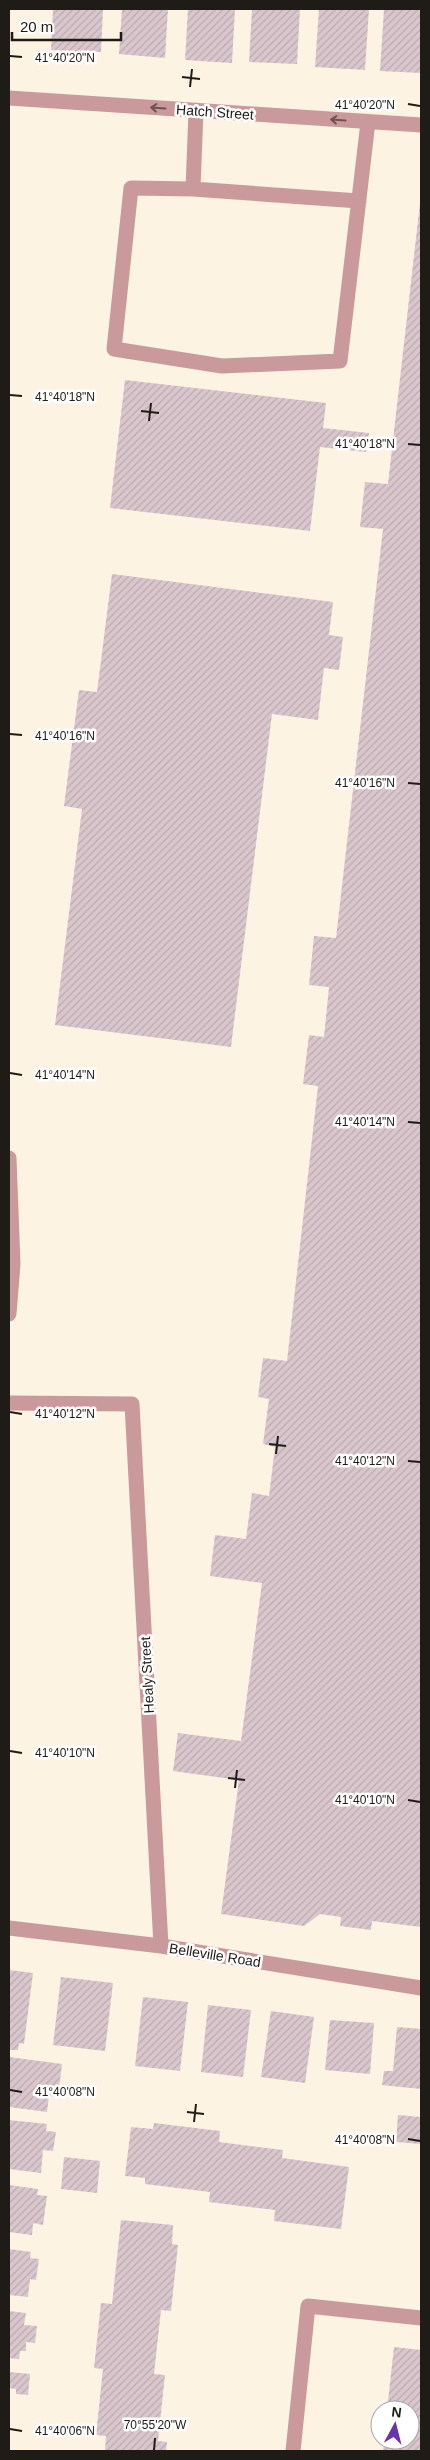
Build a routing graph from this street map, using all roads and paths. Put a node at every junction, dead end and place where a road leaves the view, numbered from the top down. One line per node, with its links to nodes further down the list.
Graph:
1 (9, 98): 2 (street, Hatch Street, one-way to 1)
2 (196, 110): 3 (street, Hatch Street, one-way to 2); 5 (street)
3 (368, 122): 4 (street, Hatch Street); 6 (street)
4 (421, 125)
5 (193, 189): 6 (street); 6 (street)
6 (359, 201)
7 (9, 1158): 8 (street)
8 (9, 1314)
9 (9, 1403): 11 (street, Healy Street)
10 (9, 1928): 11 (street, Belleville Road)
11 (161, 1946): 12 (street, Belleville Road)
12 (421, 1988)
13 (421, 2318): 14 (street)
14 (293, 2451)

